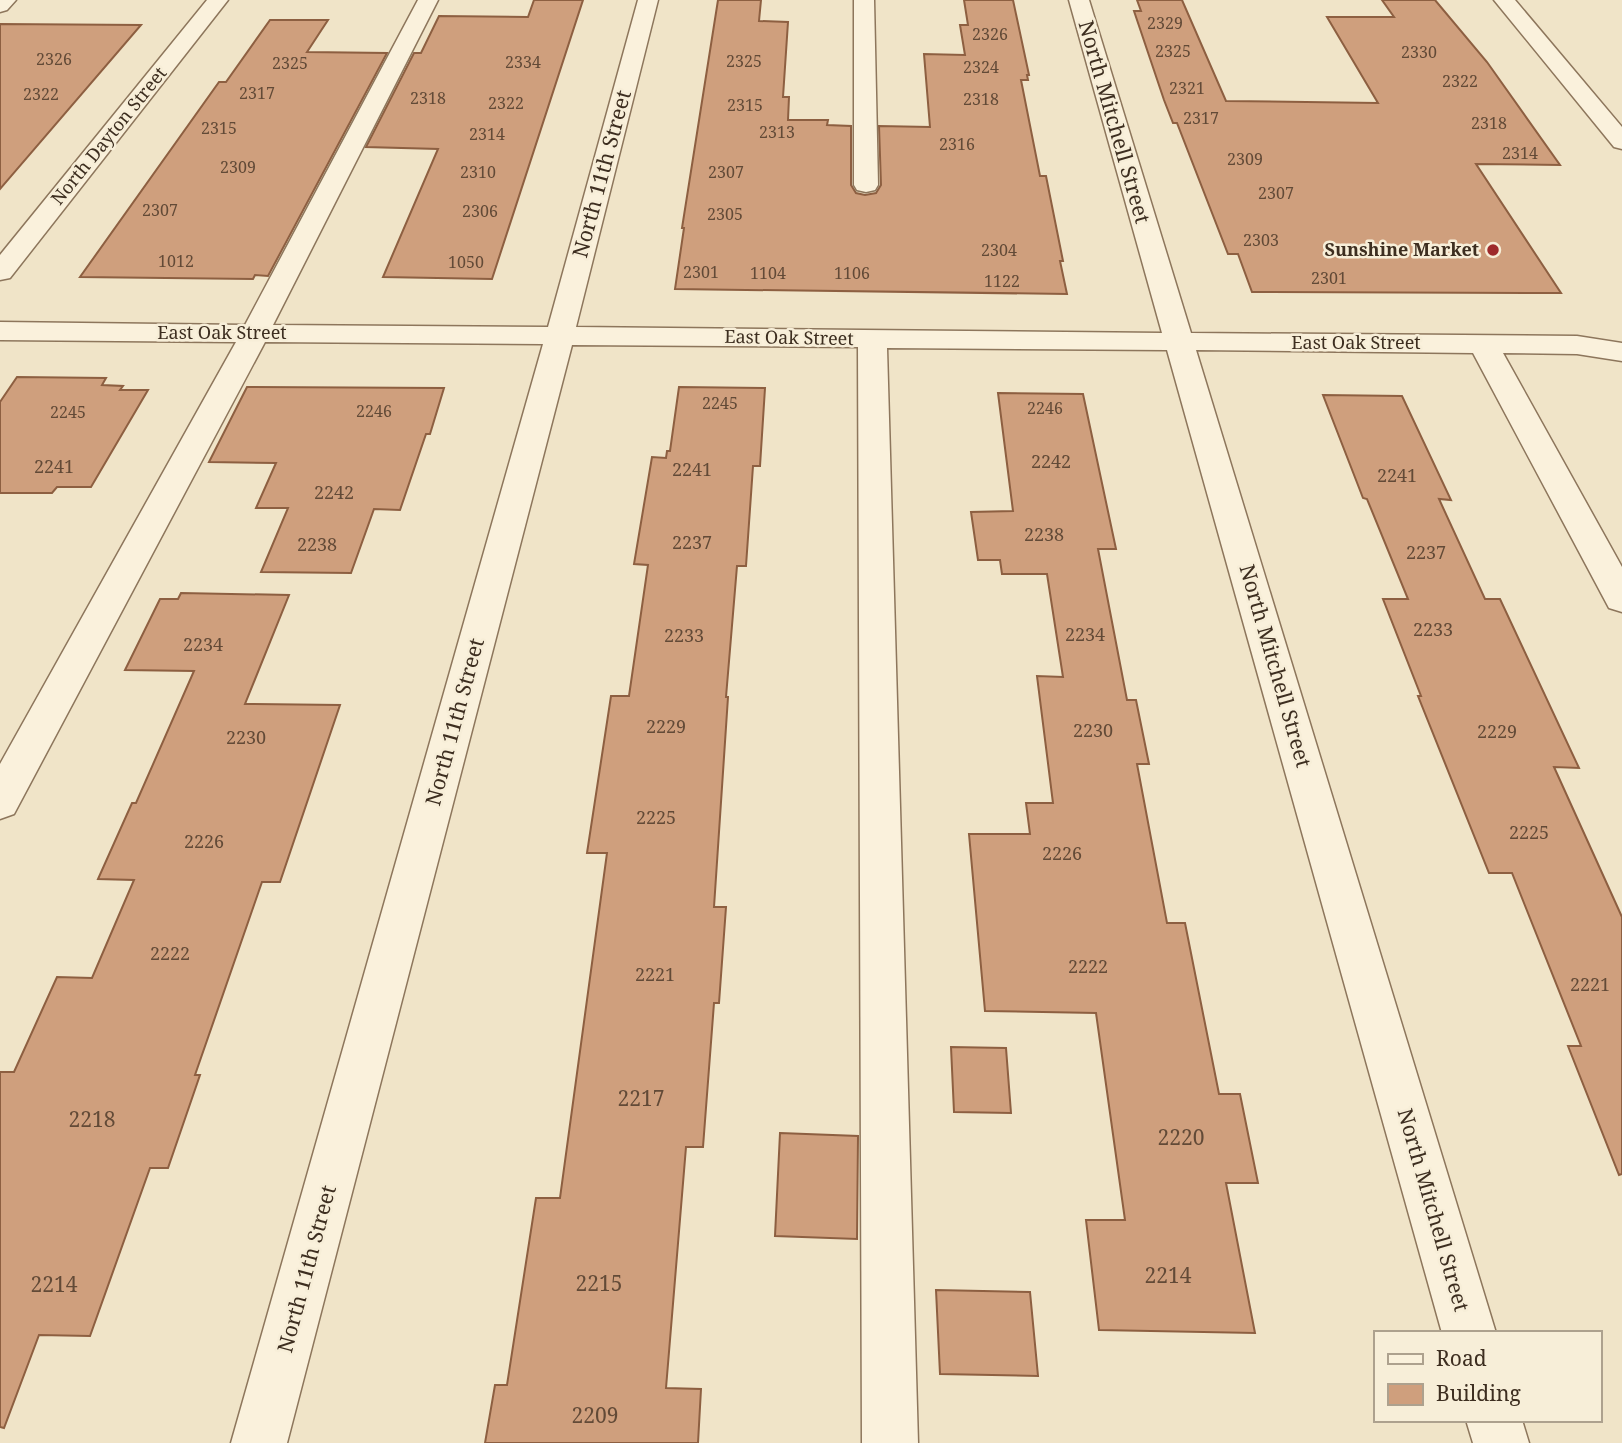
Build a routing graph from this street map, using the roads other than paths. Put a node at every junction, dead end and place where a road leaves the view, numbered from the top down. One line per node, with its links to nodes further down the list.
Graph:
1 (6, 0): 8 (street)
2 (218, 0): 11 (street, North Dayton Street)
3 (428, 0): 13 (street)
4 (648, 0): 14 (street, North 11th Street)
5 (864, 0): 10 (street)
6 (1079, 0): 17 (street, North Mitchell Street)
7 (1504, 0): 9 (street)
8 (0, 6)
9 (1622, 142)
10 (866, 185)
11 (0, 272)
12 (0, 331): 13 (street, East Oak Street)
13 (255, 334): 14 (street, East Oak Street); 22 (street)
14 (560, 336): 16 (street, East Oak Street); 25 (street, North 11th Street)
15 (1622, 338): 19 (street, East Oak Street)
16 (872, 339): 17 (street, East Oak Street); 26 (street)
17 (1181, 342): 18 (street, East Oak Street); 23 (street, North Mitchell Street)
18 (1483, 344): 19 (street, East Oak Street); 21 (street)
19 (1577, 345): 20 (street, East Oak Street)
20 (1622, 352)
21 (1622, 599)
22 (0, 802)
23 (1468, 1331)
24 (1495, 1422): 27 (street)
25 (259, 1443)
26 (891, 1443)
27 (1501, 1443)

